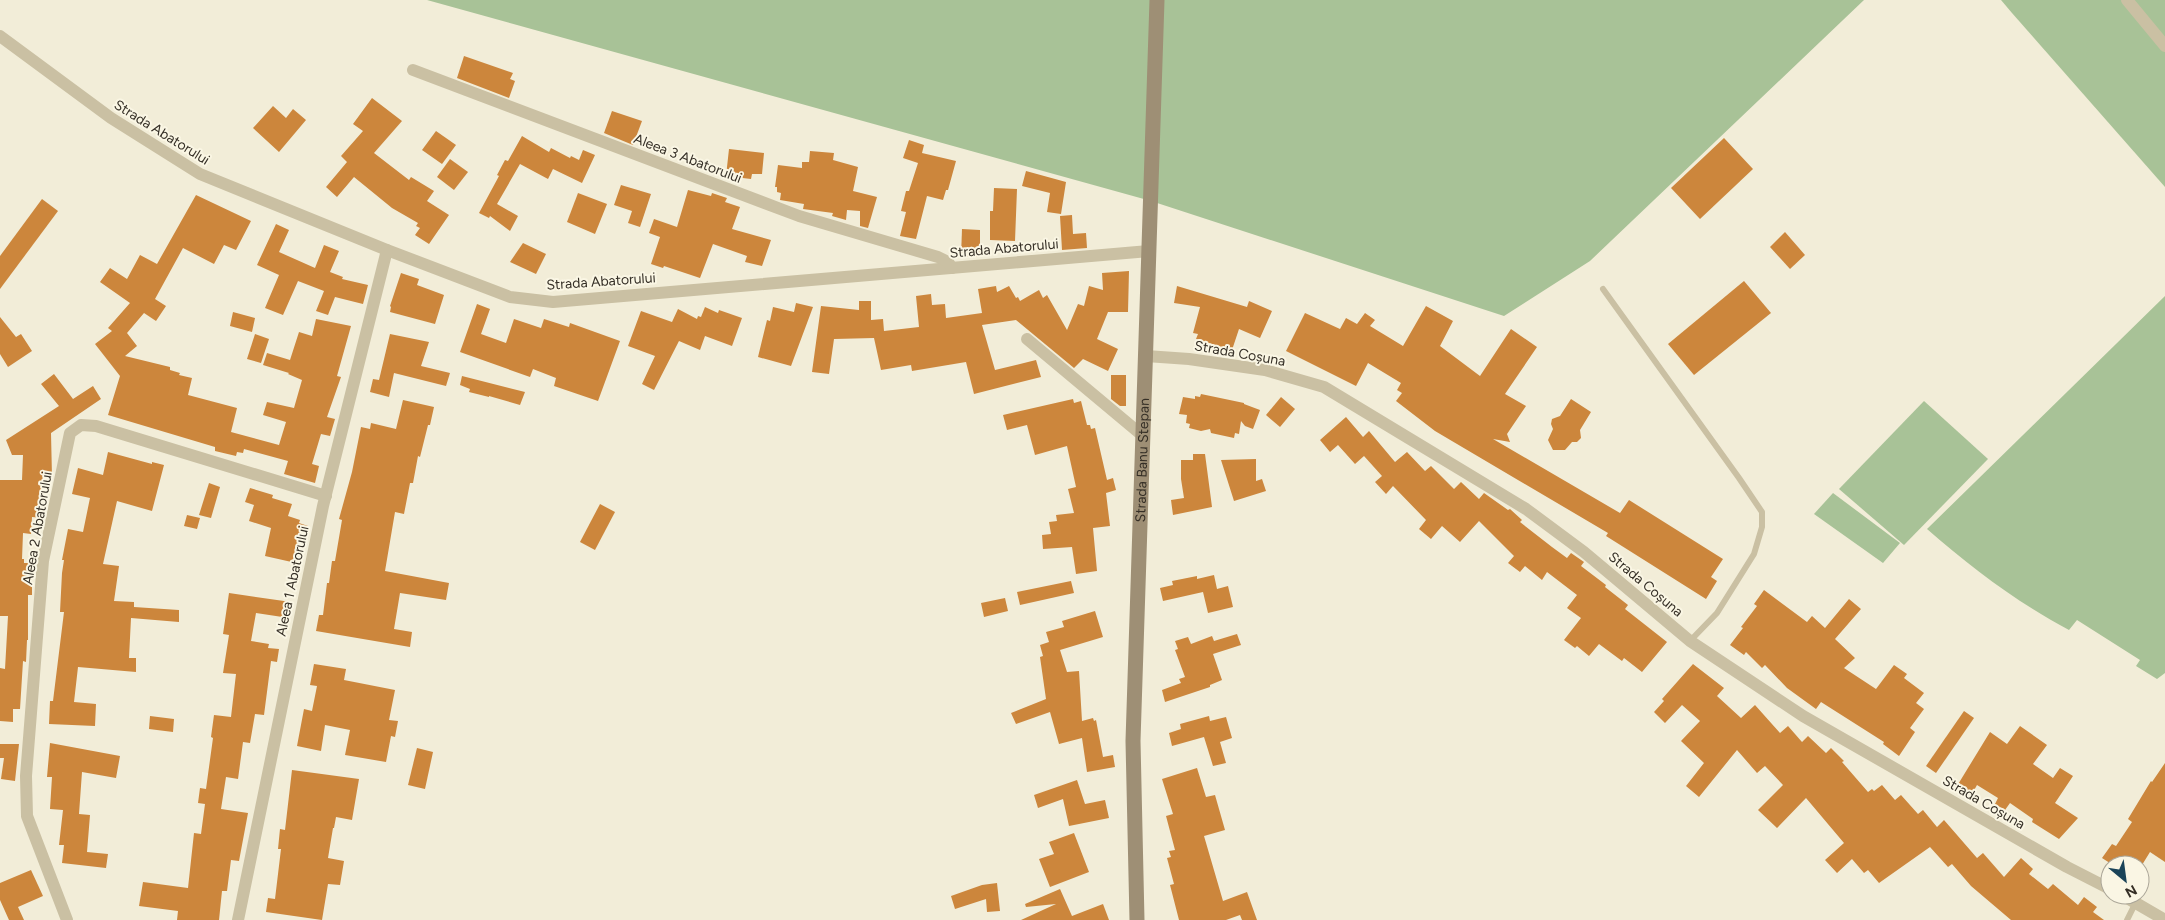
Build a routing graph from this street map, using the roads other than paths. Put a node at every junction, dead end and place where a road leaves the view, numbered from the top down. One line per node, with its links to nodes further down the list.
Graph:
1 (1157, 0): 7 (main road, Strada Banu Stepan)
2 (2127, 0): 4 (street)
3 (1, 38): 6 (street, Strada Abatorului)
4 (2165, 46)
5 (413, 70): 8 (street, Aleea 3 Abatorului)
6 (387, 250): 8 (street, Strada Abatorului); 13 (street, Aleea 1 Abatorului)
7 (1149, 251): 8 (street, Strada Abatorului); 11 (main road, Strada Banu Stepan)
8 (952, 268)
9 (1603, 290): 14 (lane)
10 (1027, 338): 12 (street)
11 (1146, 356): 12 (main road, Strada Banu Stepan); 14 (street, Strada Coșuna)
12 (1143, 436): 20 (main road, Strada Banu Stepan)
13 (326, 496): 18 (street, Aleea 2 Abatorului); 19 (street, Aleea 1 Abatorului)
14 (1690, 641): 15 (street, Strada Coșuna)
15 (2100, 884)
16 (2134, 905): 21 (lane)
17 (2141, 905): 22 (street)
18 (67, 920)
19 (238, 920)
20 (1137, 920)
21 (2126, 920)
22 (2165, 920)

